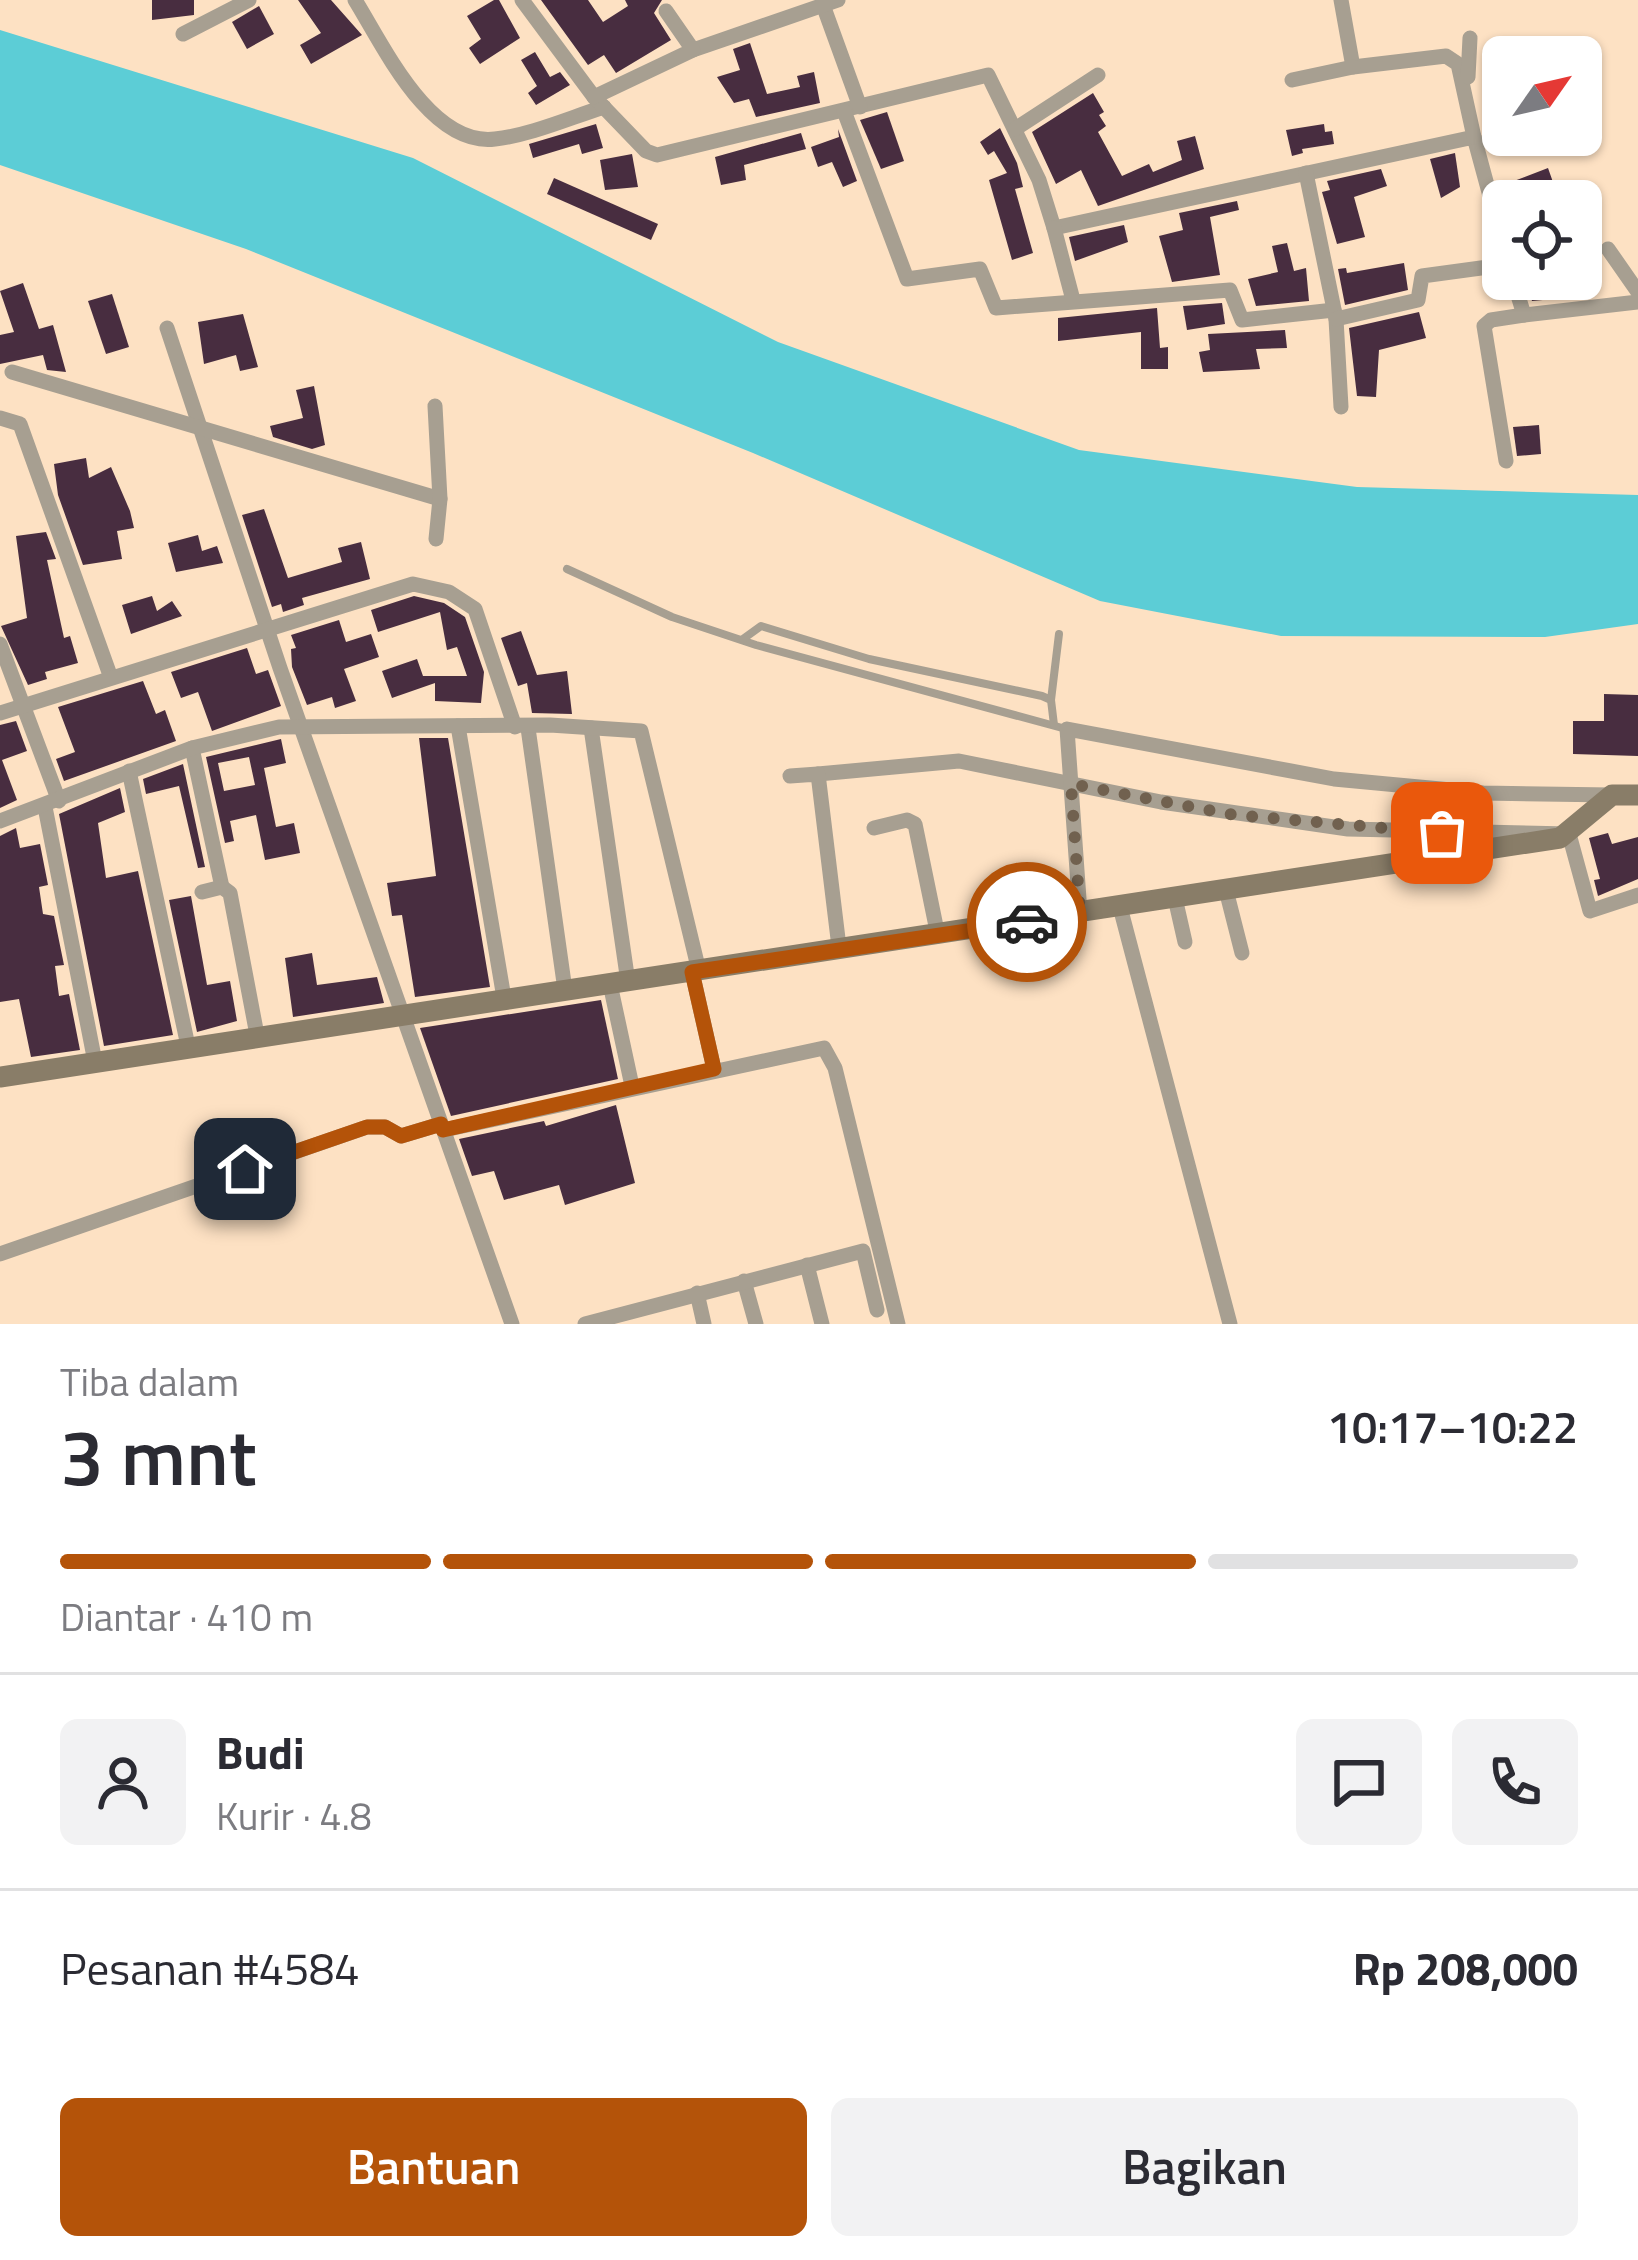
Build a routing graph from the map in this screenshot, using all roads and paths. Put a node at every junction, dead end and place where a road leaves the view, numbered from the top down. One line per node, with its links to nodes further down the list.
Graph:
1 (249, 0): 7 (street)
2 (355, 0): 13 (street)
3 (522, 0): 13 (street)
4 (1341, 0): 10 (street)
5 (831, 3): 9 (street); 14 (street)
6 (666, 11): 9 (street)
7 (183, 34)
8 (1470, 38): 16 (street)
9 (693, 50): 13 (street)
10 (1353, 67): 12 (street); 16 (street)
11 (1098, 75): 15 (street)
12 (1292, 80)
13 (599, 102): 14 (street)
14 (852, 109): 15 (street); 23 (street)
15 (1015, 129): 19 (street)
16 (1474, 137): 17 (street); 18 (street)
17 (1306, 173): 19 (street); 26 (street)
18 (1486, 180)
19 (1054, 228): 23 (street)
20 (1608, 249): 22 (street)
21 (1482, 269): 26 (street)
22 (1638, 292)
23 (1073, 299): 26 (street)
24 (1520, 300): 27 (street)
25 (1638, 302): 27 (street)
26 (1335, 315): 31 (street)
27 (1525, 315): 34 (street)
28 (167, 328): 33 (street)
29 (13, 372): 33 (street)
30 (435, 406): 35 (street)
31 (1341, 407)
32 (0, 418): 42 (street)
33 (199, 425): 35 (street); 38 (street)
34 (1506, 461)
35 (440, 500): 36 (street)
36 (436, 539)
37 (567, 569): 40 (lane)
38 (266, 626): 42 (street); 46 (street); 49 (street)
39 (1059, 634): 43 (lane)
40 (742, 639): 43 (lane); 48 (lane)
41 (0, 644): 44 (street)
42 (110, 675): 44 (street)
43 (1052, 700): 48 (lane)
44 (22, 705): 45 (street); 57 (street)
45 (0, 713)
46 (302, 726): 47 (street); 51 (street); 76 (street)
47 (458, 726): 49 (street); 75 (street)
48 (1061, 727): 55 (street); 56 (street)
49 (522, 728): 50 (street); 74 (street)
50 (592, 728): 72 (street); 73 (street)
51 (193, 748): 52 (street); 61 (street)
52 (129, 771): 57 (street); 78 (street)
53 (818, 774): 54 (street); 55 (street); 70 (street)
54 (790, 776)
55 (1071, 784): 59 (street); 67 (street)
56 (1630, 794): 59 (street)
57 (52, 804): 58 (street); 79 (street)
58 (0, 821)
59 (1580, 824): 62 (street); 64 (street)
60 (874, 828): 68 (street)
61 (222, 887): 63 (street); 77 (street)
62 (1226, 890): 65 (street); 71 (street)
63 (202, 892)
64 (1638, 896)
65 (1175, 898): 66 (street); 69 (street)
66 (1120, 907): 67 (street); 96 (street)
67 (1080, 913): 68 (street)
68 (938, 936): 70 (street)
69 (1185, 942)
70 (838, 947): 72 (street)
71 (1242, 953)
72 (695, 972): 73 (street); 80 (street)
73 (619, 983): 74 (street); 82 (street)
74 (565, 990): 75 (street)
75 (504, 998): 76 (street)
76 (406, 1015): 77 (street); 83 (street)
77 (257, 1035): 78 (street)
78 (188, 1046): 79 (street)
79 (95, 1062): 81 (street)
80 (714, 1069): 82 (street); 95 (street)
81 (0, 1077)
82 (632, 1086): 83 (street)
83 (442, 1127): 84 (street); 90 (street)
84 (0, 1254)
85 (807, 1265): 86 (street); 88 (street); 94 (street)
86 (744, 1281): 87 (street); 93 (street)
87 (697, 1293): 89 (street); 92 (street)
88 (878, 1310)
89 (639, 1316): 91 (street)
90 (512, 1324)
91 (584, 1324)
92 (704, 1324)
93 (756, 1324)
94 (822, 1324)
95 (898, 1324)
96 (1230, 1324)

